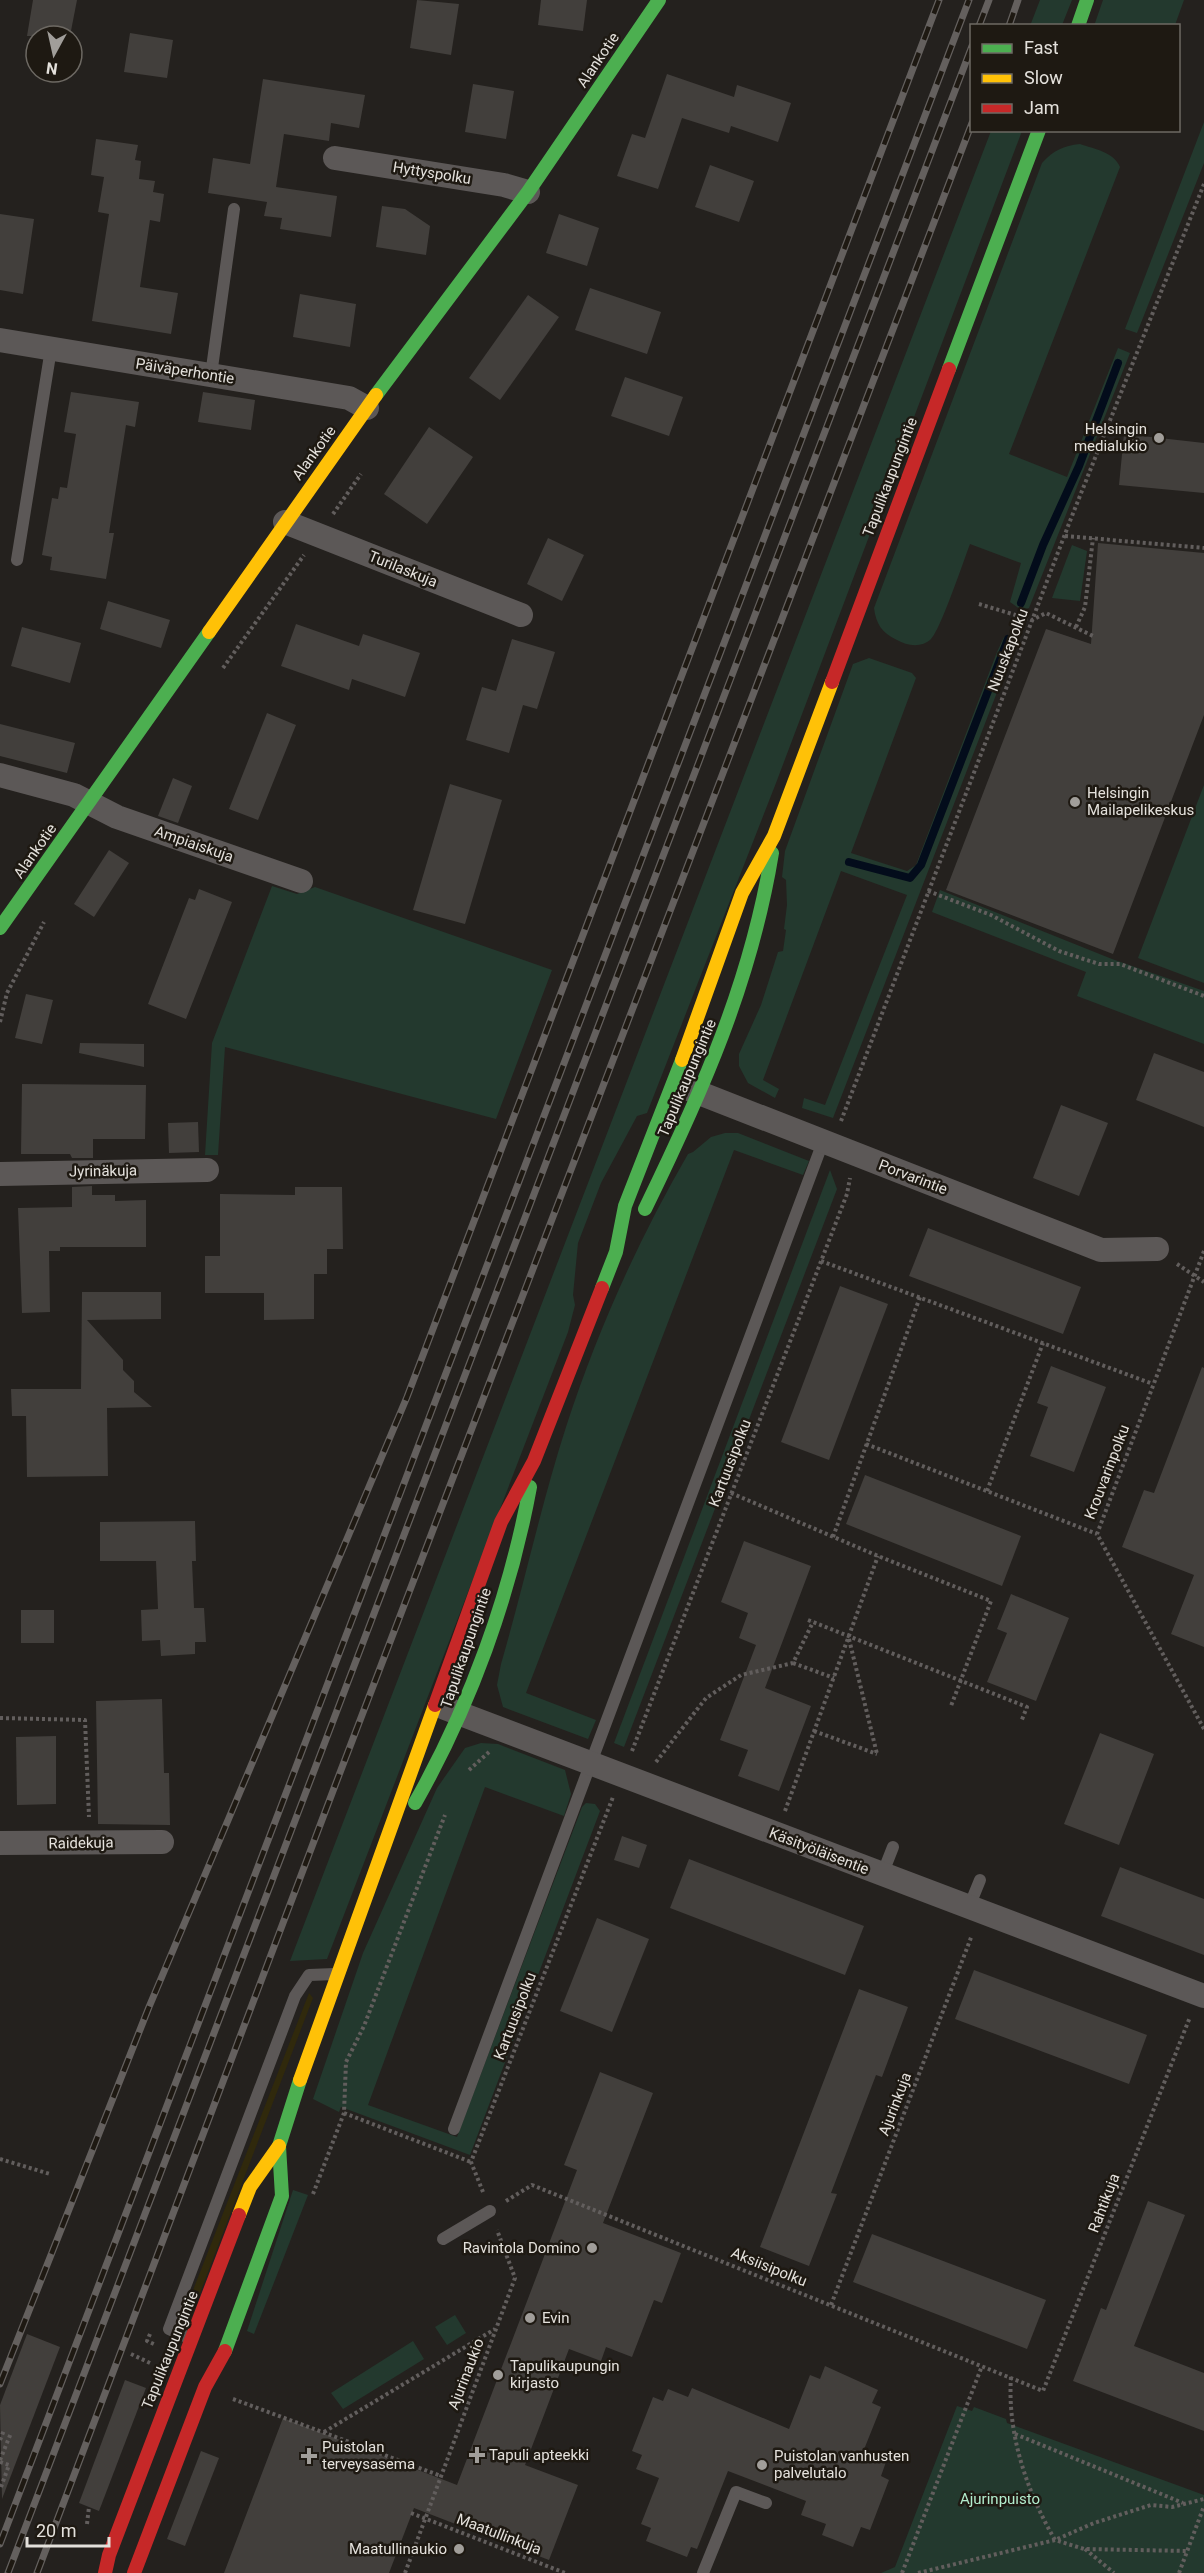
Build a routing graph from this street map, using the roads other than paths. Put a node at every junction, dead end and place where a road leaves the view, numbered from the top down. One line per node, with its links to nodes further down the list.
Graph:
1 (659, 0): 6 (main road, Alankotie)
2 (1087, 0): 3 (main road)
3 (1079, 24)
4 (1038, 132): 17 (main road, Tapulikaupungintie)
5 (335, 158): 6 (street, Hyttyspolku)
6 (528, 192): 11 (main road, Alankotie)
7 (234, 210): 10 (lane)
8 (0, 340): 9 (street, Päiväperhontie)
9 (51, 349): 10 (street, Päiväperhontie); 13 (lane)
10 (211, 375): 11 (street, Päiväperhontie)
11 (367, 408): 12 (main road, Alankotie)
12 (285, 522): 14 (street, Turilaskuja); 16 (main road, Alankotie)
13 (17, 560)
14 (521, 615)
15 (0, 775): 16 (street, Ampiaiskuja)
16 (89, 802): 18 (street, Ampiaiskuja); 19 (main road, Alankotie)
17 (774, 836): 20 (main road, Tapulikaupungintie); 21 (main road, Tapulikaupungintie)
18 (302, 881)
19 (0, 928)
20 (674, 1083): 21 (street, Porvarintie); 26 (main road, Tapulikaupungintie)
21 (700, 1093): 22 (street, Porvarintie); 26 (main road, Tapulikaupungintie)
22 (831, 1134): 25 (street, Porvarintie); 30 (lane)
23 (207, 1170): 24 (street, Jyrinäkuja)
24 (0, 1174)
25 (1157, 1249)
26 (616, 1252): 27 (main road, Tapulikaupungintie)
27 (534, 1461): 28 (main road, Tapulikaupungintie); 29 (main road, Tapulikaupungintie)
28 (434, 1704): 29 (street, Käsityöläisentie); 34 (main road, Tapulikaupungintie)
29 (461, 1714): 30 (street, Käsityöläisentie); 34 (main road, Tapulikaupungintie)
30 (591, 1765): 35 (street, Käsityöläisentie); 40 (lane)
31 (162, 1842): 32 (street, Raidekuja)
32 (0, 1843)
33 (893, 1847): 35 (lane)
34 (378, 1864): 38 (main road, Tapulikaupungintie)
35 (882, 1875): 37 (street, Käsityöläisentie)
36 (980, 1880): 37 (lane)
37 (975, 1910): 39 (street, Käsityöläisentie)
38 (340, 1974): 41 (main road, Tapulikaupungintie); 44 (lane)
39 (1204, 1996)
40 (453, 2129)
41 (279, 2146): 44 (main road, Tapulikaupungintie); 47 (main road, Tapulikaupungintie)
42 (490, 2211): 43 (lane)
43 (443, 2238)
44 (193, 2340): 46 (main road, Tapulikaupungintie)
45 (766, 2503): 48 (lane)
46 (105, 2573)
47 (134, 2573)
48 (703, 2573)

